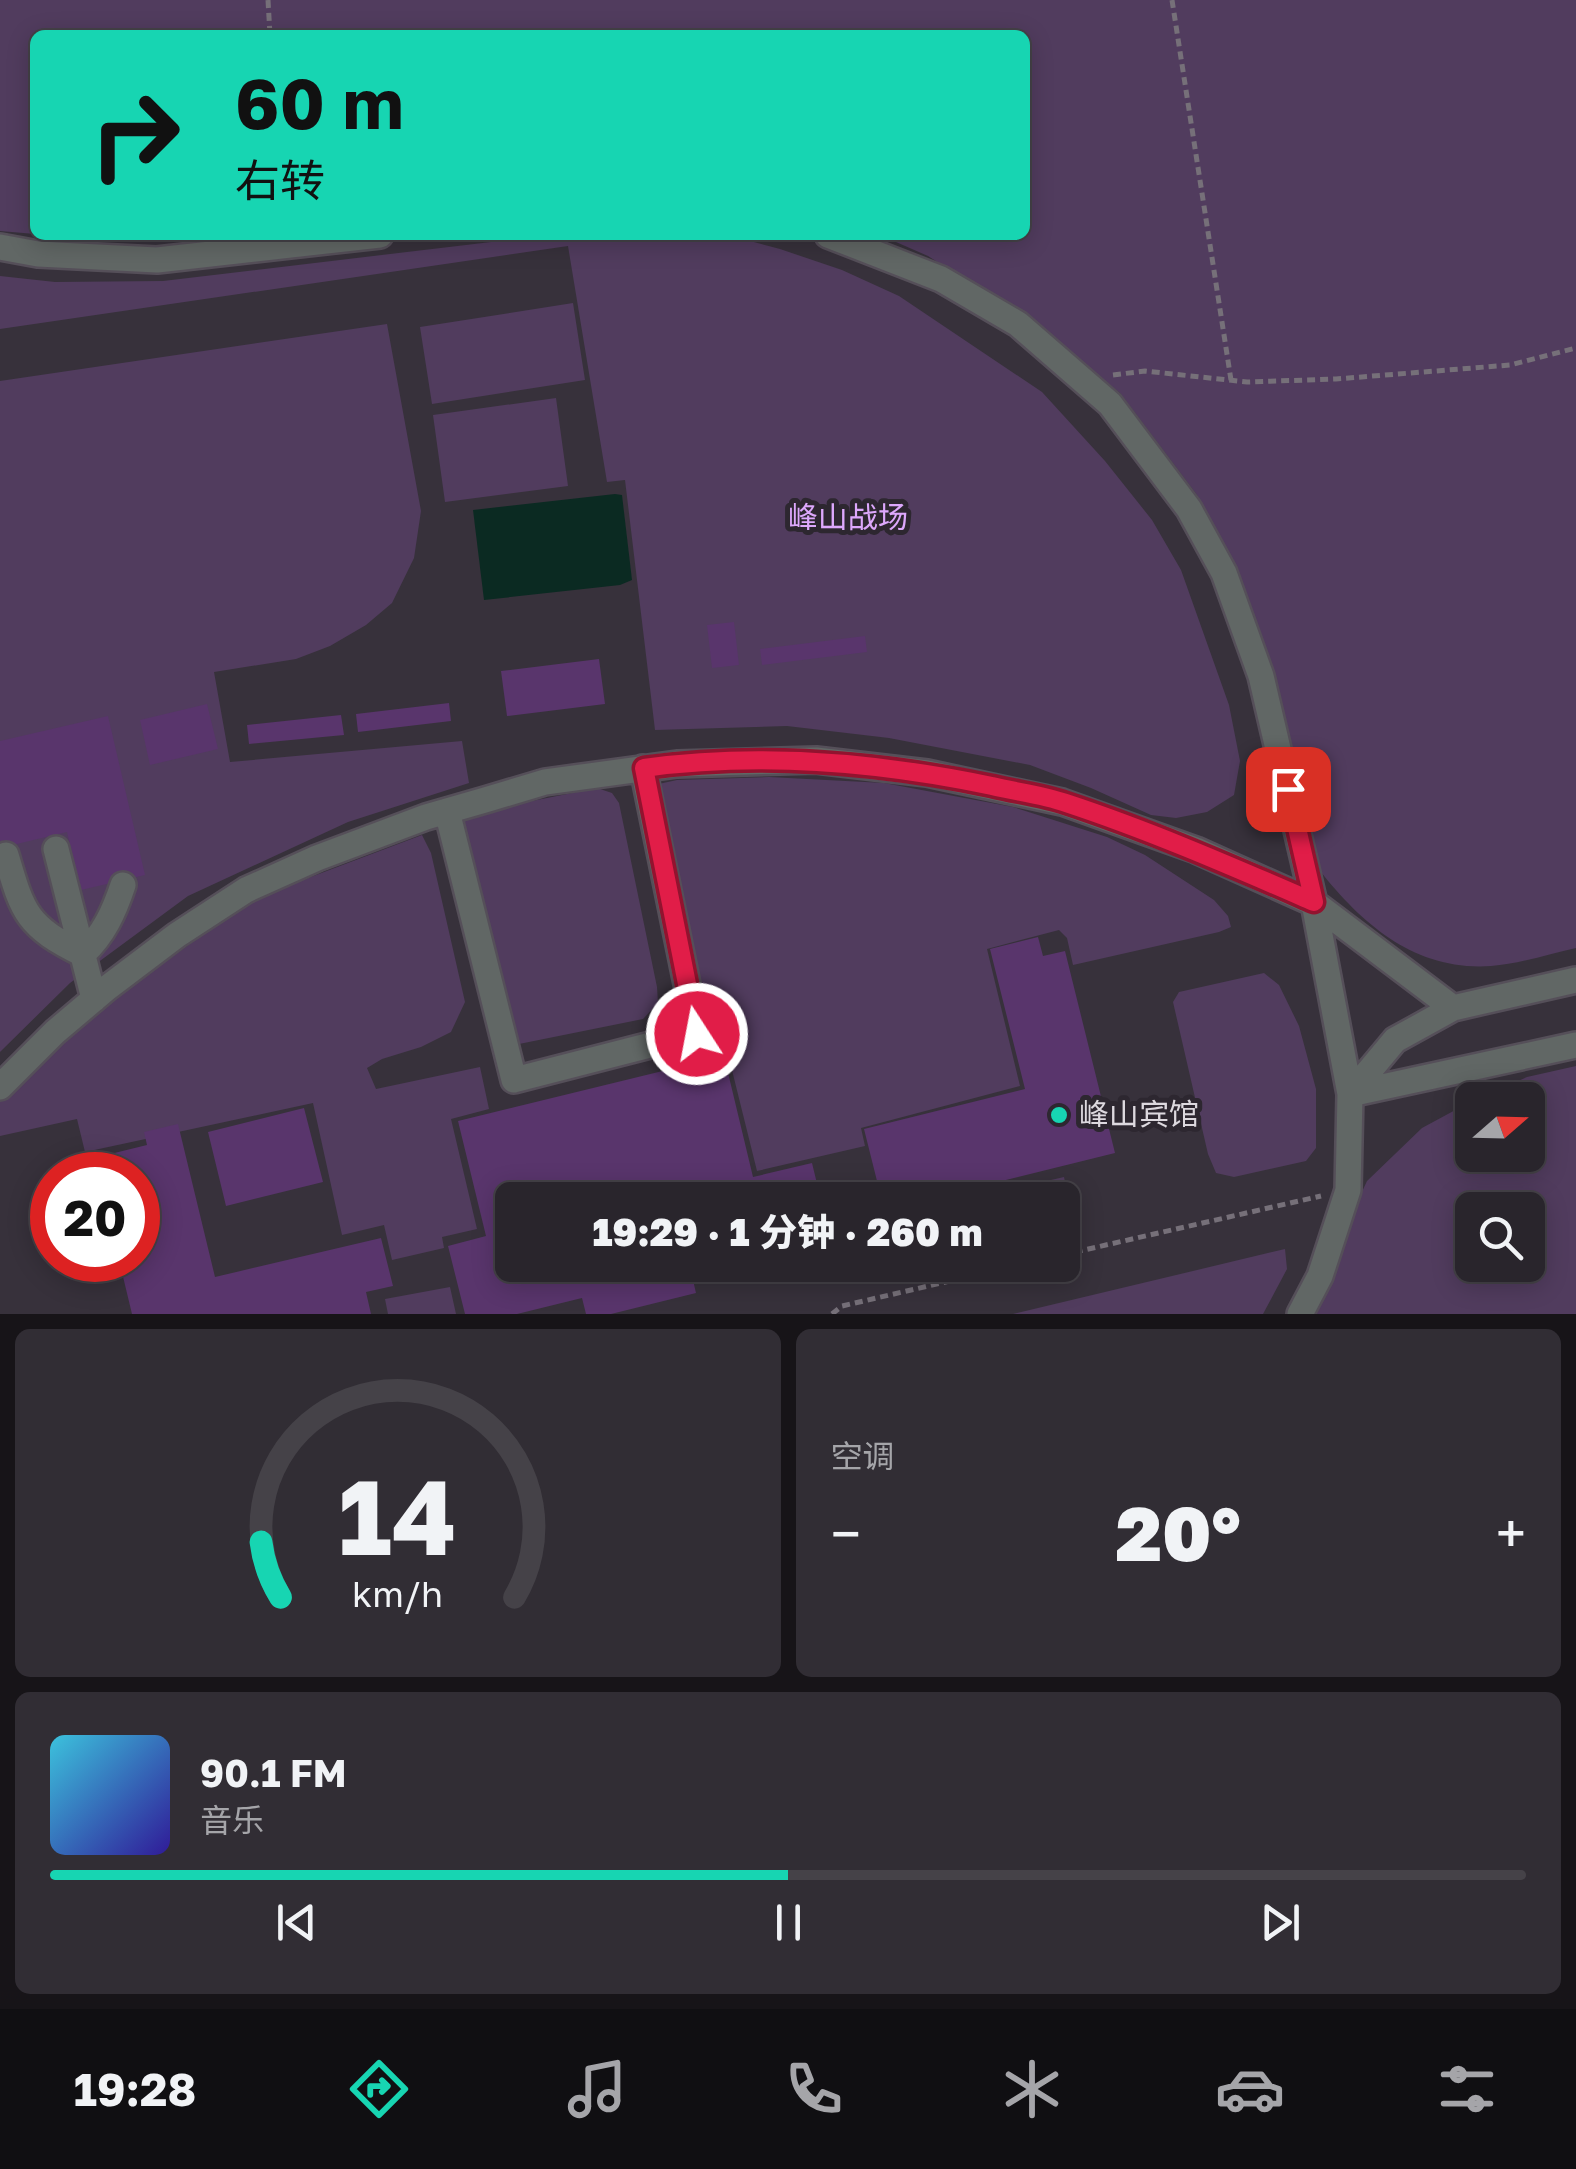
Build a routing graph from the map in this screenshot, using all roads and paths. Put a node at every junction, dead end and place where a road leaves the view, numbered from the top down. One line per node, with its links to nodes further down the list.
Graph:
1 (268, 0): 3 (path)
2 (1172, 0): 8 (path)
3 (270, 30)
4 (336, 240): 6 (lane)
5 (841, 240): 9 (lane)
6 (0, 248)
7 (1576, 348): 8 (path)
8 (1231, 380): 9 (path)
9 (1084, 381): 15 (lane)
10 (644, 768): 11 (lane); 11 (lane); 15 (lane)
11 (447, 811): 18 (lane)
12 (56, 849): 16 (lane)
13 (6, 855): 16 (lane)
14 (123, 884): 16 (lane)
15 (1314, 902): 19 (lane); 22 (lane)
16 (83, 954): 18 (lane)
17 (1576, 980): 19 (lane)
18 (94, 999): 21 (lane)
19 (1453, 1008): 22 (lane)
20 (1576, 1045): 22 (lane)
21 (0, 1087)
22 (1350, 1094): 23 (lane)
23 (1348, 1190): 24 (path); 27 (lane)
24 (1080, 1251)
25 (946, 1282): 26 (path)
26 (832, 1314)
27 (1300, 1314)

